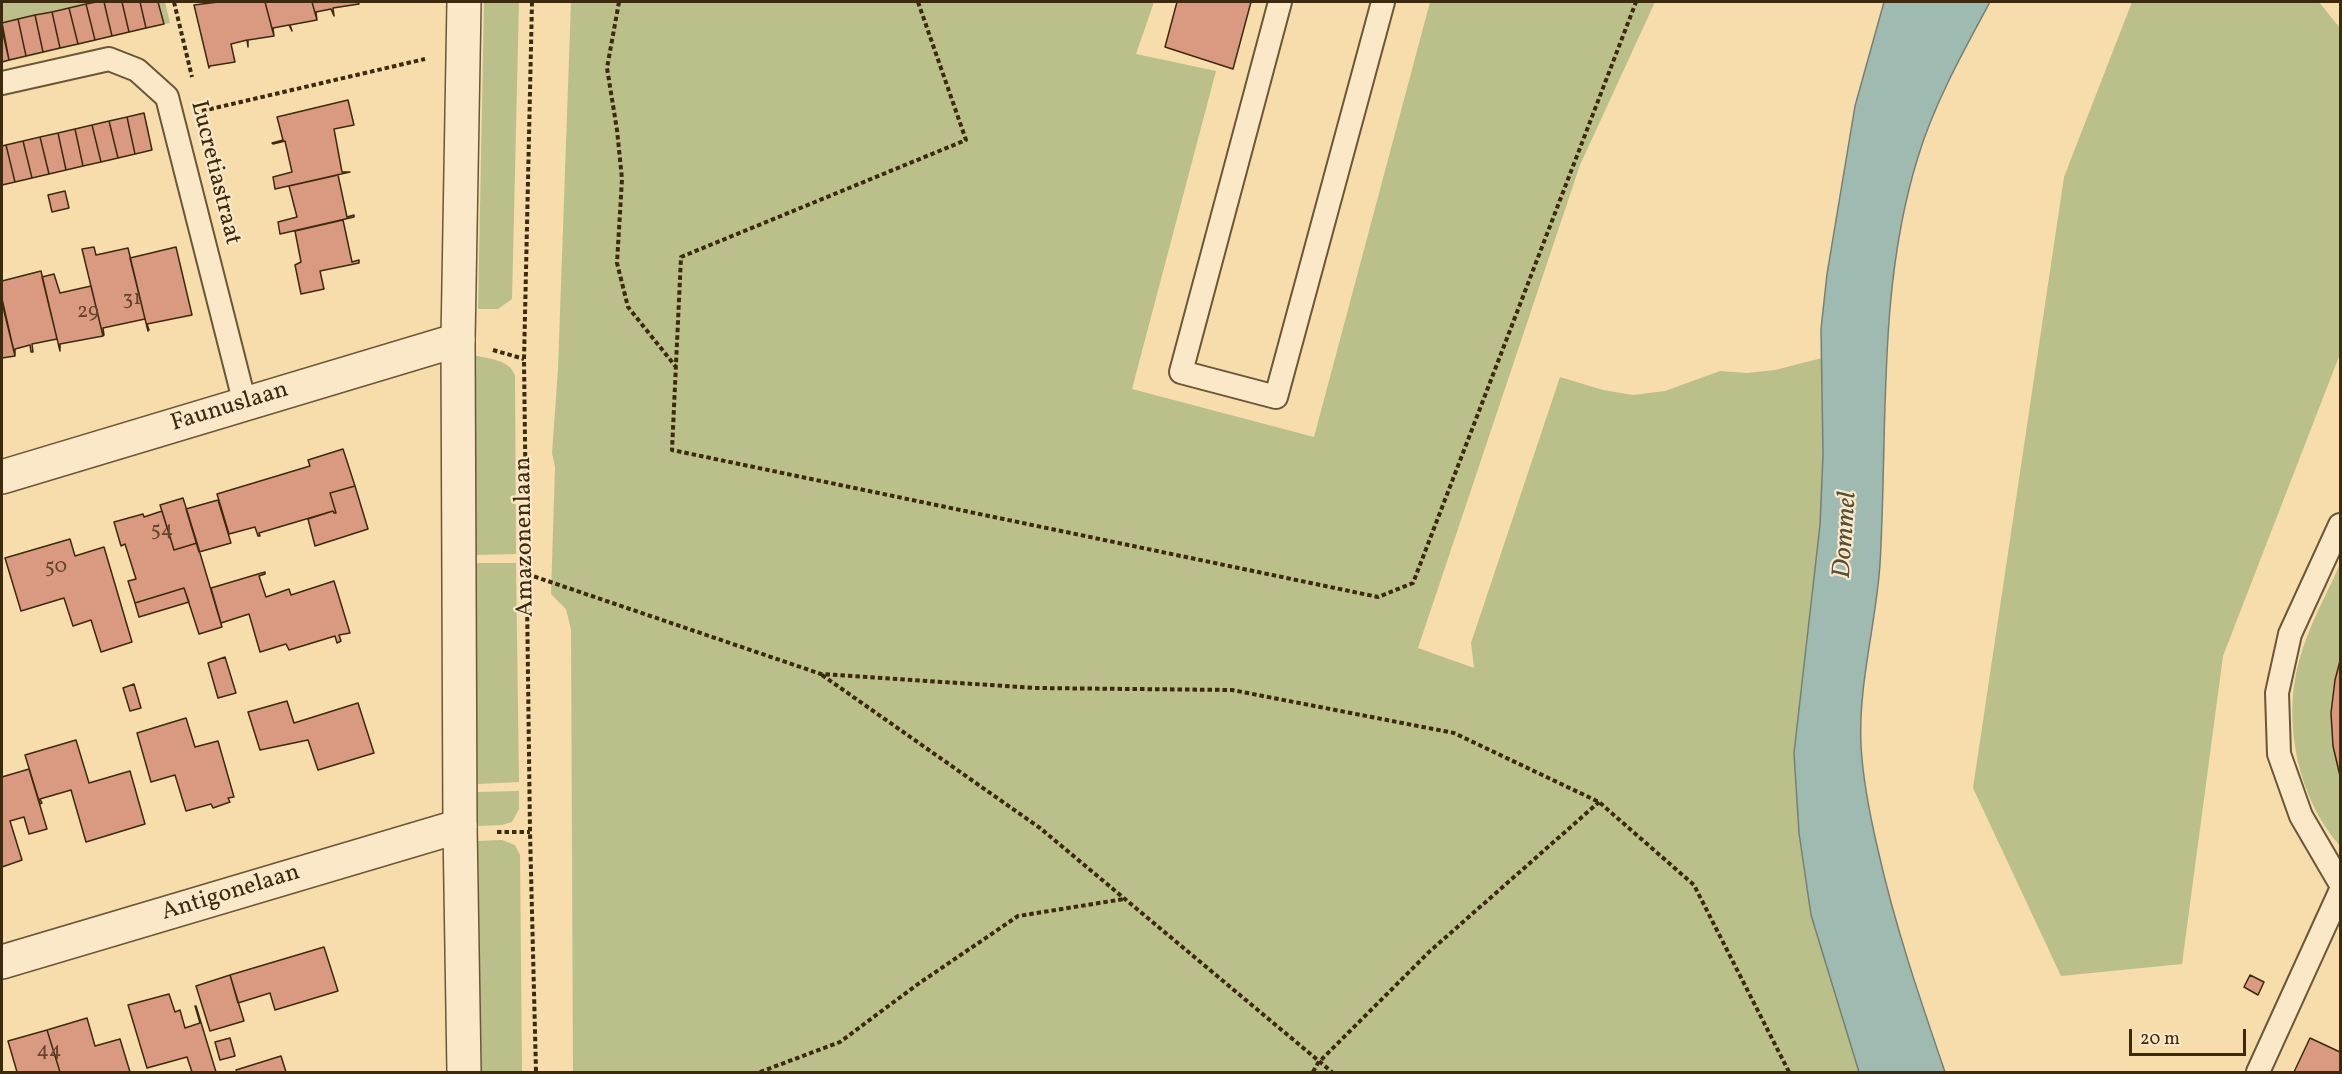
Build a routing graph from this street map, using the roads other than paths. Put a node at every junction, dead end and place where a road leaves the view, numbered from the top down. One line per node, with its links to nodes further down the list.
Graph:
1 (464, 2): 5 (street)
2 (1280, 2): 3 (lane)
3 (1383, 2)
4 (2, 83): 6 (lane, Lucretiastraat)
5 (458, 339): 6 (street, Faunuslaan); 9 (street)
6 (244, 404): 7 (street, Faunuslaan)
7 (2, 477)
8 (2340, 525): 10 (lane)
9 (460, 826): 12 (street, Antigonelaan); 13 (street)
10 (2340, 883)
11 (2340, 892): 14 (lane)
12 (2, 962)
13 (464, 1072)
14 (2258, 1072)

